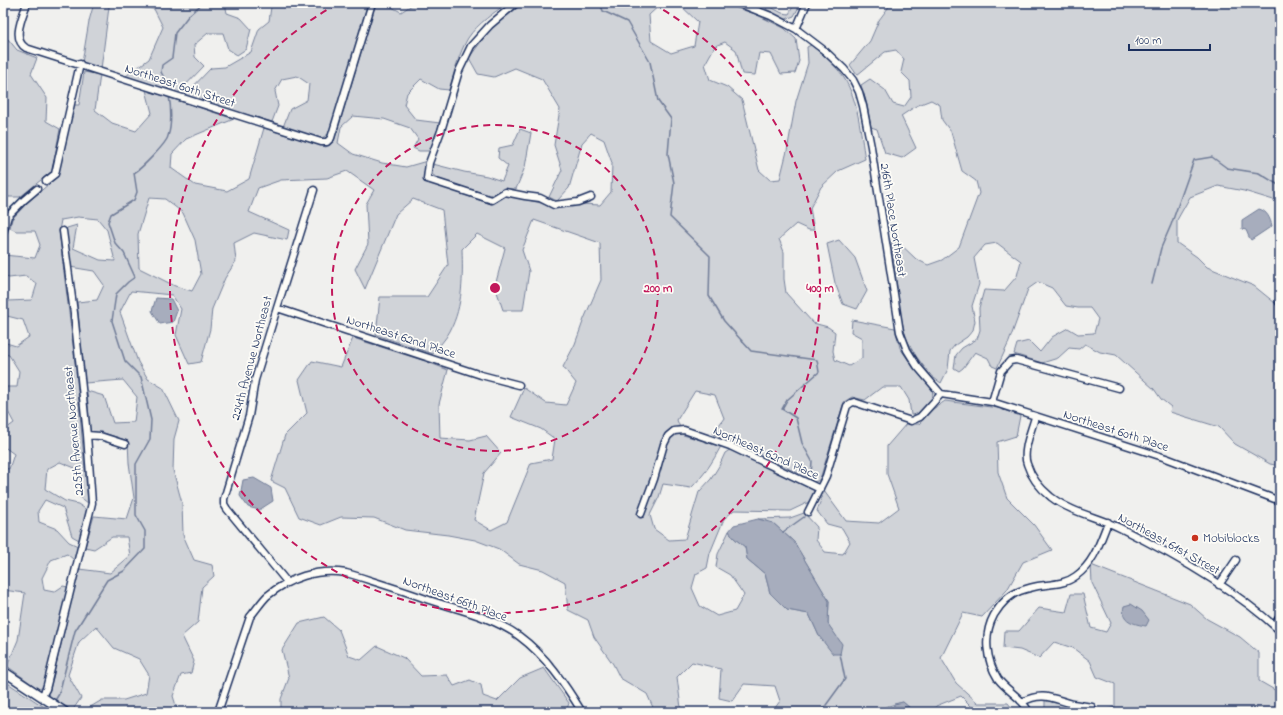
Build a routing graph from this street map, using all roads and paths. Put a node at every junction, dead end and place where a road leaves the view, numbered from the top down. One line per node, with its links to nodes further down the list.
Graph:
1 (26, 3): 7 (street, Northeast 60th Street)
2 (372, 3): 7 (street, Northeast 60th Street)
3 (516, 3): 11 (street)
4 (738, 3): 6 (street, 216th Place Northeast)
5 (807, 3): 6 (street)
6 (796, 29): 17 (street, 216th Place Northeast)
7 (80, 64): 8 (street)
8 (46, 181)
9 (37, 189): 13 (street)
10 (314, 190): 14 (street, 224th Avenue Northeast)
11 (591, 197)
12 (63, 231): 20 (street, 225th Avenue Northeast)
13 (3, 233)
14 (277, 308): 15 (street, Northeast 62nd Place); 28 (street, 224th Avenue Northeast)
15 (519, 385)
16 (1119, 388): 18 (street)
17 (941, 394): 18 (street, Northeast 60th Place); 22 (street)
18 (992, 402): 19 (street, Northeast 60th Place)
19 (1035, 417): 23 (street, Northeast 60th Place); 26 (street, Northeast 61st Street)
20 (87, 435): 21 (street); 34 (street, 225th Avenue Northeast)
21 (126, 444)
22 (820, 489): 24 (street); 25 (street, Northeast 62nd Place)
23 (1280, 501)
24 (808, 512)
25 (641, 514)
26 (1108, 522): 29 (street, Northeast 61st Street); 35 (street)
27 (1236, 560): 29 (street)
28 (287, 582): 38 (street, Northeast 66th Place); 39 (street, Northeast 66th Place)
29 (1219, 585): 31 (street, Northeast 61st Street)
30 (1280, 616): 31 (street)
31 (1274, 626): 32 (street, Northeast 61st Street)
32 (1280, 631)
33 (3, 671): 34 (street)
34 (42, 696): 37 (street)
35 (1022, 702): 36 (street); 40 (street)
36 (1092, 707)
37 (65, 712)
38 (218, 712)
39 (582, 712)
40 (1029, 712)

